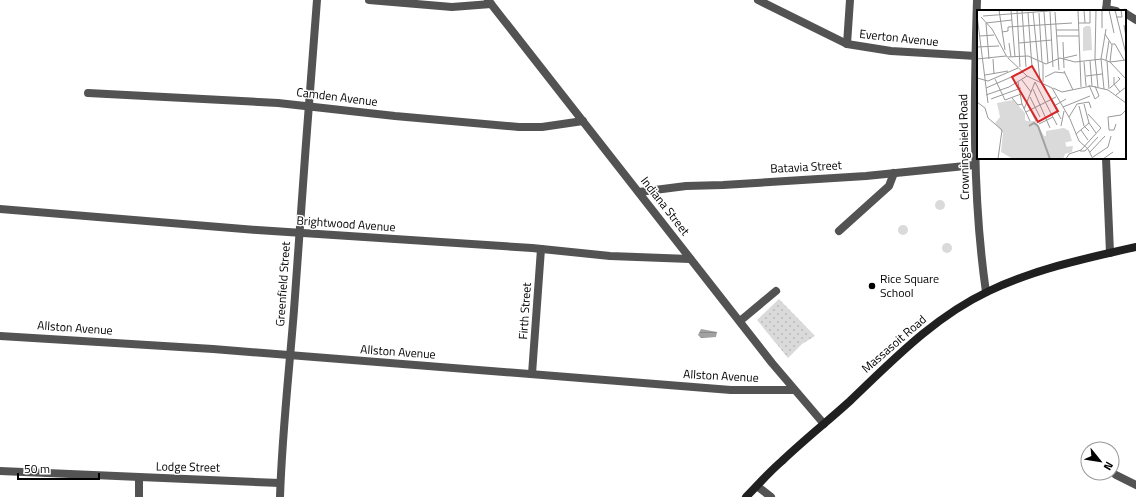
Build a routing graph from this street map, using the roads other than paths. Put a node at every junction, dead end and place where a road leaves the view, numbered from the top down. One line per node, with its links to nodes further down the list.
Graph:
1 (316, 0): 14 (street, Greenfield Street)
2 (369, 0): 7 (street)
3 (758, 0): 11 (street, Everton Avenue)
4 (850, 0): 11 (street)
5 (977, 0): 12 (street, Crowningshield Road)
6 (1107, 0): 8 (street)
7 (490, 2): 15 (street, Indiana Street)
8 (1106, 10)
9 (1126, 14): 10 (street)
10 (1136, 20)
11 (847, 44): 12 (street, Everton Avenue)
12 (976, 56): 17 (street, Crowningshield Road)
13 (88, 92): 14 (street, Camden Avenue)
14 (308, 105): 15 (street, Camden Avenue); 22 (street, Greenfield Street)
15 (583, 121): 19 (street, Indiana Street)
16 (1106, 159): 25 (street)
17 (975, 165): 18 (street, Batavia Street); 28 (street, Crowningshield Road)
18 (894, 173): 19 (street, Batavia Street); 21 (street)
19 (639, 192): 26 (street, Indiana Street)
20 (0, 209): 22 (street, Brightwood Avenue)
21 (839, 231)
22 (298, 232): 24 (street, Brightwood Avenue); 31 (street, Greenfield Street)
23 (1136, 247): 25 (main road, Massasoit Road)
24 (541, 249): 26 (street, Brightwood Avenue); 32 (street, Firth Street)
25 (1110, 253): 28 (main road, Massasoit Road)
26 (690, 259): 29 (street, Indiana Street)
27 (776, 291): 29 (street)
28 (986, 292): 34 (main road, Massasoit Road)
29 (740, 321): 33 (street, Indiana Street)
30 (0, 336): 31 (street, Allston Avenue)
31 (290, 355): 32 (street, Allston Avenue); 38 (street, Greenfield Street)
32 (532, 374): 33 (street, Allston Avenue)
33 (794, 390): 34 (street, Indiana Street)
34 (824, 424): 40 (main road, Massasoit Road)
35 (0, 471): 37 (street, Lodge Street)
36 (1120, 477): 39 (street)
37 (139, 478): 38 (street, Lodge Street); 41 (street)
38 (280, 483): 42 (street, Greenfield Street)
39 (1136, 485)
40 (757, 486): 43 (main road, Massasoit Road); 44 (street)
41 (139, 497)
42 (280, 497)
43 (746, 497)
44 (771, 497)

